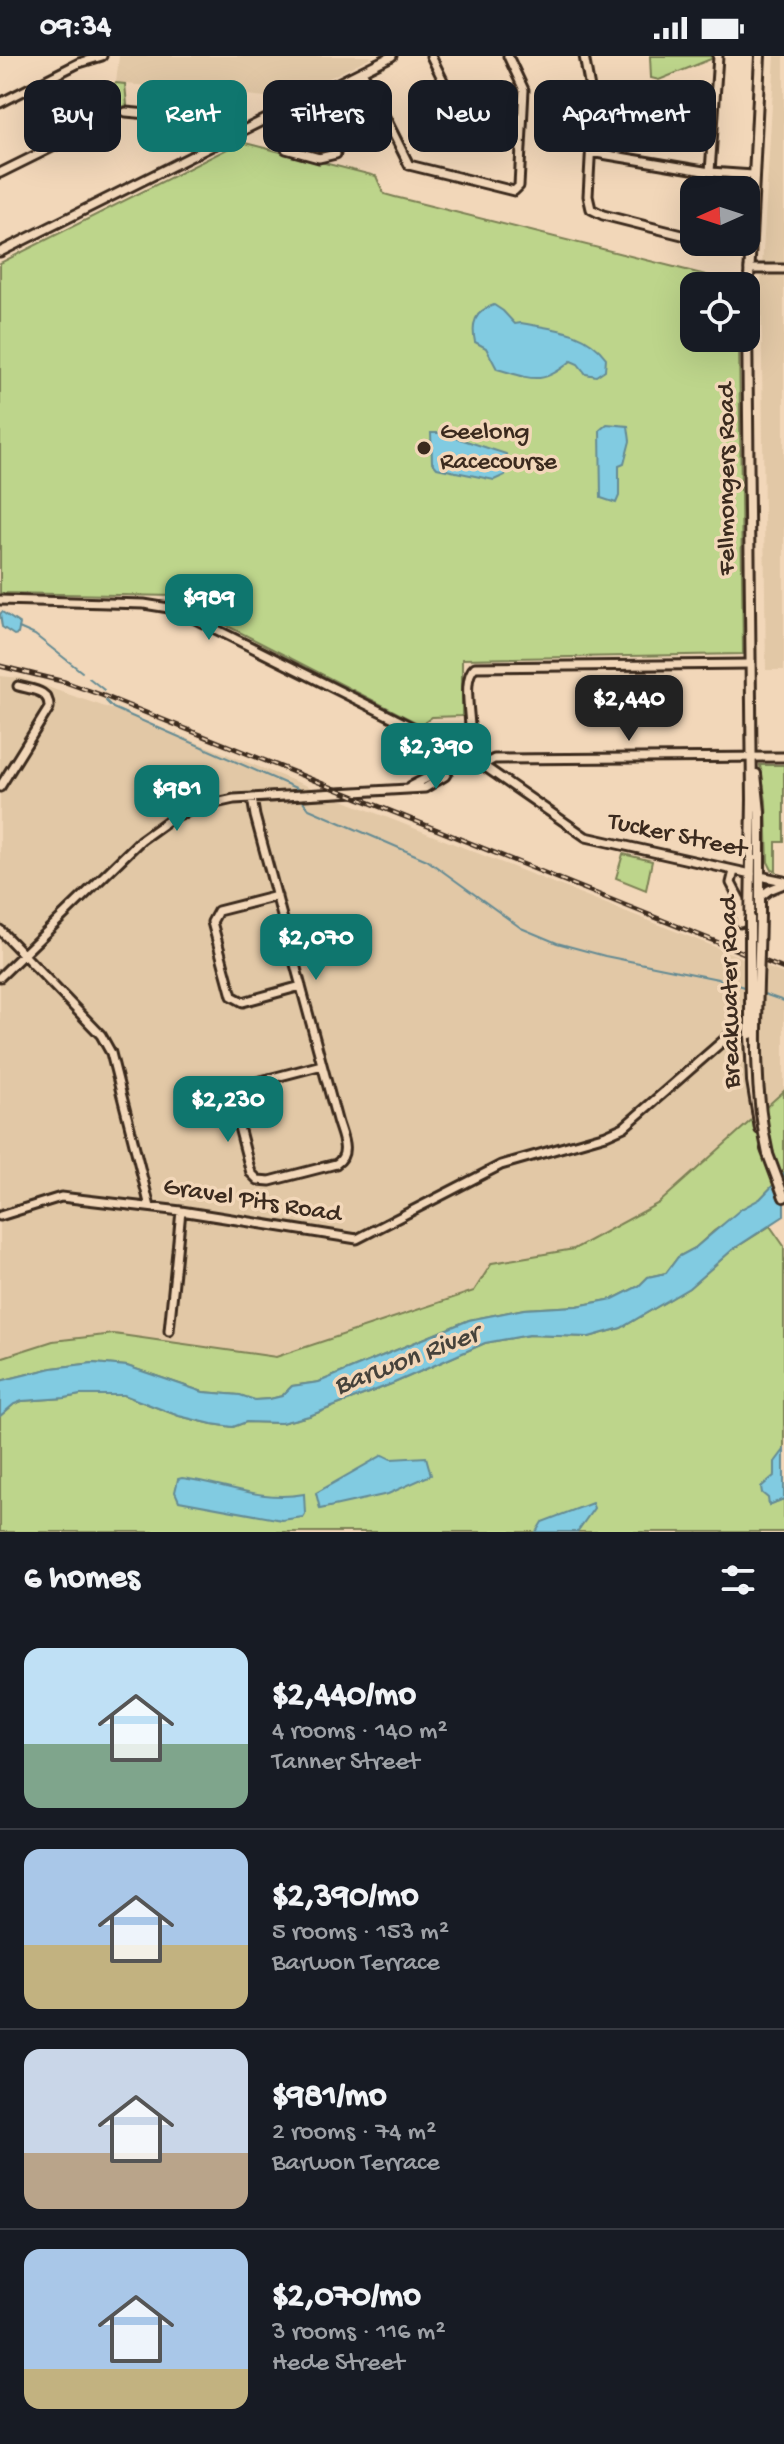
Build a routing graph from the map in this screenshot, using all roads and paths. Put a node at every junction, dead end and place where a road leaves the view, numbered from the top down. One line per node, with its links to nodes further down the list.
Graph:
1 (102, 56): 12 (street)
2 (392, 56): 8 (street)
3 (431, 56): 10 (street)
4 (508, 56): 8 (street)
5 (584, 56): 11 (street)
6 (718, 56): 22 (street)
7 (760, 56): 23 (main road, Fellmongers Road)
8 (362, 71): 9 (street)
9 (344, 80)
10 (443, 80)
11 (589, 80)
12 (0, 103)
13 (126, 112): 14 (street)
14 (137, 113)
15 (42, 152): 21 (street)
16 (201, 152): 25 (street)
17 (297, 152): 19 (street)
18 (590, 152): 22 (street); 24 (street)
19 (336, 154)
20 (0, 163): 21 (street)
21 (2, 172)
22 (710, 172): 23 (street)
23 (753, 175)
24 (680, 234)
25 (0, 252)
26 (750, 256): 27 (main road, Fellmongers Road)
27 (749, 269): 28 (street); 30 (main road, Fellmongers Road)
28 (784, 269)
29 (0, 600): 32 (street, Tucker Street)
30 (750, 664): 34 (street); 36 (main road, Fellmongers Road)
31 (18, 686): 39 (street)
32 (427, 736): 33 (street, Tucker Street); 34 (street)
33 (437, 745): 34 (street, Tucker Street); 38 (street)
34 (461, 754): 37 (street, Tucker Street); 38 (street); 40 (street)
35 (784, 757): 36 (street)
36 (751, 758): 37 (street); 43 (main road, Fellmongers Road)
37 (484, 768): 42 (street, Tucker Street)
38 (430, 776): 40 (street)
39 (0, 787)
40 (401, 788): 41 (street)
41 (252, 798): 45 (street); 49 (street)
42 (734, 871): 43 (street, Tucker Street); 47 (street)
43 (755, 875): 44 (street, Tucker Street); 46 (main road, Breakwater Road); 54 (main road, Breakwater Road, bridge)
44 (784, 883): 46 (street)
45 (277, 896): 51 (street); 51 (street)
46 (760, 897): 54 (main road, Breakwater Road, bridge)
47 (740, 923)
48 (0, 930): 49 (street)
49 (24, 954): 50 (street); 56 (street)
50 (0, 977)
51 (301, 986): 53 (street)
52 (732, 1033): 57 (street, Gravel Pits Road)
53 (322, 1065): 53 (street)
54 (768, 1154): 55 (main road, Breakwater Road)
55 (784, 1197)
56 (150, 1207): 57 (street, Gravel Pits Road); 58 (street, Gravel Pits Road)
57 (181, 1211): 59 (street)
58 (0, 1216)
59 (169, 1331)

